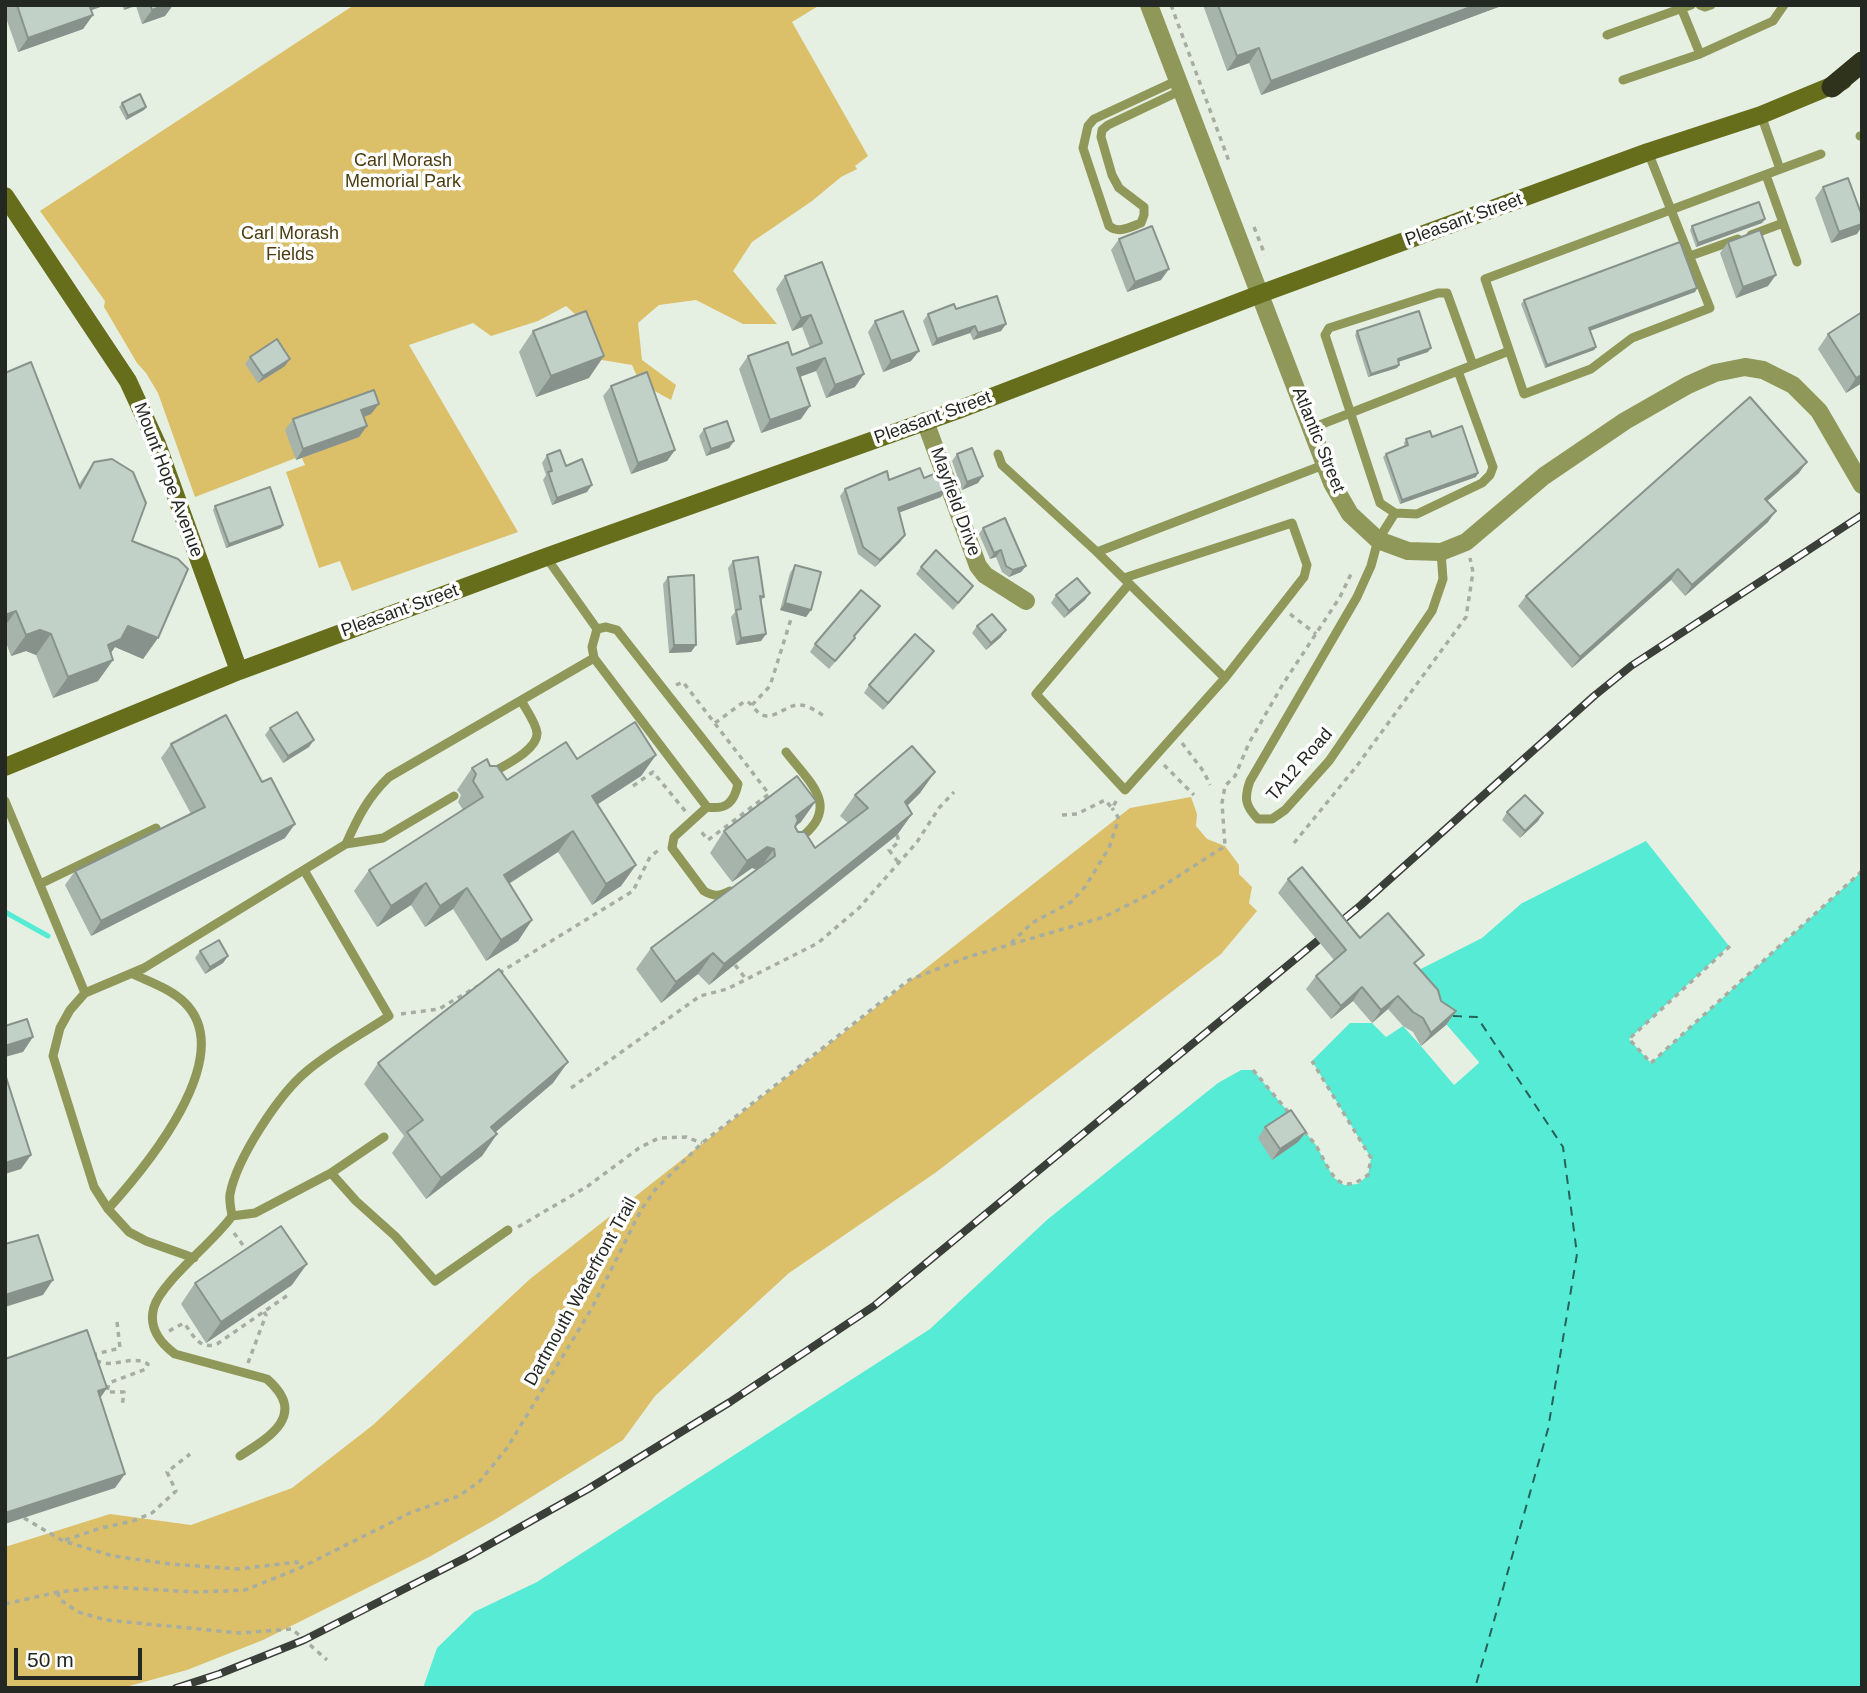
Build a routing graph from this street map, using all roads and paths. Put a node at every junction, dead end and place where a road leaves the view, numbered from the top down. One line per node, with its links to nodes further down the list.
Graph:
1 (1149, 5): 11 (street, Atlantic Street)
2 (1700, 5): 3 (lane)
3 (1712, 5)
4 (1784, 5): 7 (lane)
5 (1684, 7): 6 (lane); 7 (lane)
6 (1607, 35)
7 (1700, 54): 10 (lane)
8 (1862, 62): 12 (highway)
9 (1862, 72): 12 (main road, Pleasant Street)
10 (1623, 80)
11 (1180, 85): 11 (lane); 23 (street, Atlantic Street)
12 (1832, 87): 13 (main road, Pleasant Street)
13 (1760, 115): 14 (main road, Pleasant Street); 16 (lane)
14 (1648, 152): 19 (lane); 23 (main road, Pleasant Street)
15 (1821, 154): 16 (lane)
16 (1780, 169): 17 (lane)
17 (1766, 175): 19 (lane); 20 (lane)
18 (5, 195): 47 (main road, Mount Hope Avenue)
19 (1672, 210): 21 (lane); 24 (lane)
20 (1783, 223): 21 (lane); 22 (lane)
21 (1690, 256): 24 (lane)
22 (1797, 262)
23 (1260, 294): 28 (main road, Pleasant Street); 29 (street, Atlantic Street)
24 (1509, 351): 25 (lane)
25 (1473, 365): 26 (lane); 27 (lane)
26 (1458, 371): 27 (lane); 33 (lane)
27 (1350, 414): 29 (lane); 33 (lane)
28 (925, 421): 38 (main road, Pleasant Street); 41 (street, Mayfield Drive)
29 (1312, 428): 31 (street, Atlantic Street)
30 (998, 454): 36 (lane)
31 (1326, 464): 34 (street, Atlantic Street); 36 (lane)
32 (1862, 485): 35 (street, Atlantic Street)
33 (1395, 513): 34 (lane)
34 (1378, 540): 37 (street, Atlantic Street); 37 (lane, TA12 Road)
35 (1466, 542): 37 (street, Atlantic Street); 73 (path)
36 (1097, 552): 40 (lane)
37 (1441, 552)
38 (546, 557): 44 (lane); 47 (main road, Pleasant Street)
39 (1352, 573): 45 (path)
40 (1126, 581): 42 (lane); 48 (lane); 61 (lane)
41 (1026, 601)
42 (1281, 607): 45 (path); 48 (lane)
43 (792, 619): 51 (path)
44 (597, 629): 46 (lane); 66 (lane)
45 (1316, 634): 81 (path, Dartmouth Waterfront Trail)
46 (594, 659): 50 (lane); 66 (lane)
47 (239, 671): 57 (main road, Pleasant Street)
48 (1225, 678): 54 (lane)
49 (673, 687): 53 (path)
50 (522, 702): 58 (lane); 74 (lane)
51 (752, 705): 52 (path); 53 (path)
52 (827, 718)
53 (715, 723): 69 (path)
54 (1176, 734): 56 (lane); 59 (path)
55 (786, 752): 75 (lane)
56 (1156, 755): 61 (lane); 63 (path)
57 (5, 767)
58 (479, 781)
59 (1210, 785)
60 (633, 786): 69 (path)
61 (1125, 790): 67 (path)
62 (954, 792): 76 (path)
63 (1194, 795)
64 (454, 796): 74 (lane)
65 (5, 802): 79 (lane)
66 (707, 807): 69 (lane)
67 (1112, 808): 68 (path); 81 (path)
68 (1062, 814)
69 (692, 820): 72 (lane)
70 (156, 828): 79 (lane)
71 (897, 835): 76 (path)
72 (672, 842): 80 (lane); 85 (path)
73 (1294, 843)
74 (346, 844): 77 (lane)
75 (787, 847)
76 (898, 863): 86 (path)
77 (304, 870): 84 (lane); 89 (lane)
78 (1862, 871): 82 (path)
79 (40, 884): 88 (lane)
80 (735, 889)
81 (1010, 944): 96 (path, Dartmouth Waterfront Trail)
82 (1730, 946)
83 (735, 965): 86 (path)
84 (133, 974): 88 (lane); 98 (lane)
85 (496, 974)
86 (746, 979): 92 (path)
87 (485, 981): 89 (path)
88 (85, 993): 98 (lane)
89 (389, 1016): 99 (lane)
90 (1312, 1061): 94 (path)
91 (1253, 1070): 93 (path)
92 (571, 1088)
93 (1292, 1117)
94 (1300, 1126)
95 (384, 1137): 97 (lane)
96 (702, 1143): 100 (path); 113 (path, Dartmouth Waterfront Trail)
97 (331, 1172): 99 (lane); 100 (lane)
98 (108, 1209): 102 (lane)
99 (229, 1219): 101 (path); 102 (lane)
100 (508, 1230)
101 (250, 1254)
102 (194, 1258): 106 (lane)
103 (288, 1295): 104 (path)
104 (263, 1310): 106 (path); 107 (path)
105 (117, 1322): 108 (path)
106 (158, 1337): 107 (lane)
107 (245, 1372): 110 (lane)
108 (122, 1407)
109 (190, 1454): 112 (path)
110 (240, 1456)
111 (24, 1518): 112 (path)
112 (64, 1541): 113 (path)
113 (300, 1568): 114 (path, Dartmouth Waterfront Trail)
114 (58, 1592): 115 (path, Dartmouth Waterfront Trail); 116 (path)
115 (5, 1604)
116 (327, 1660)

